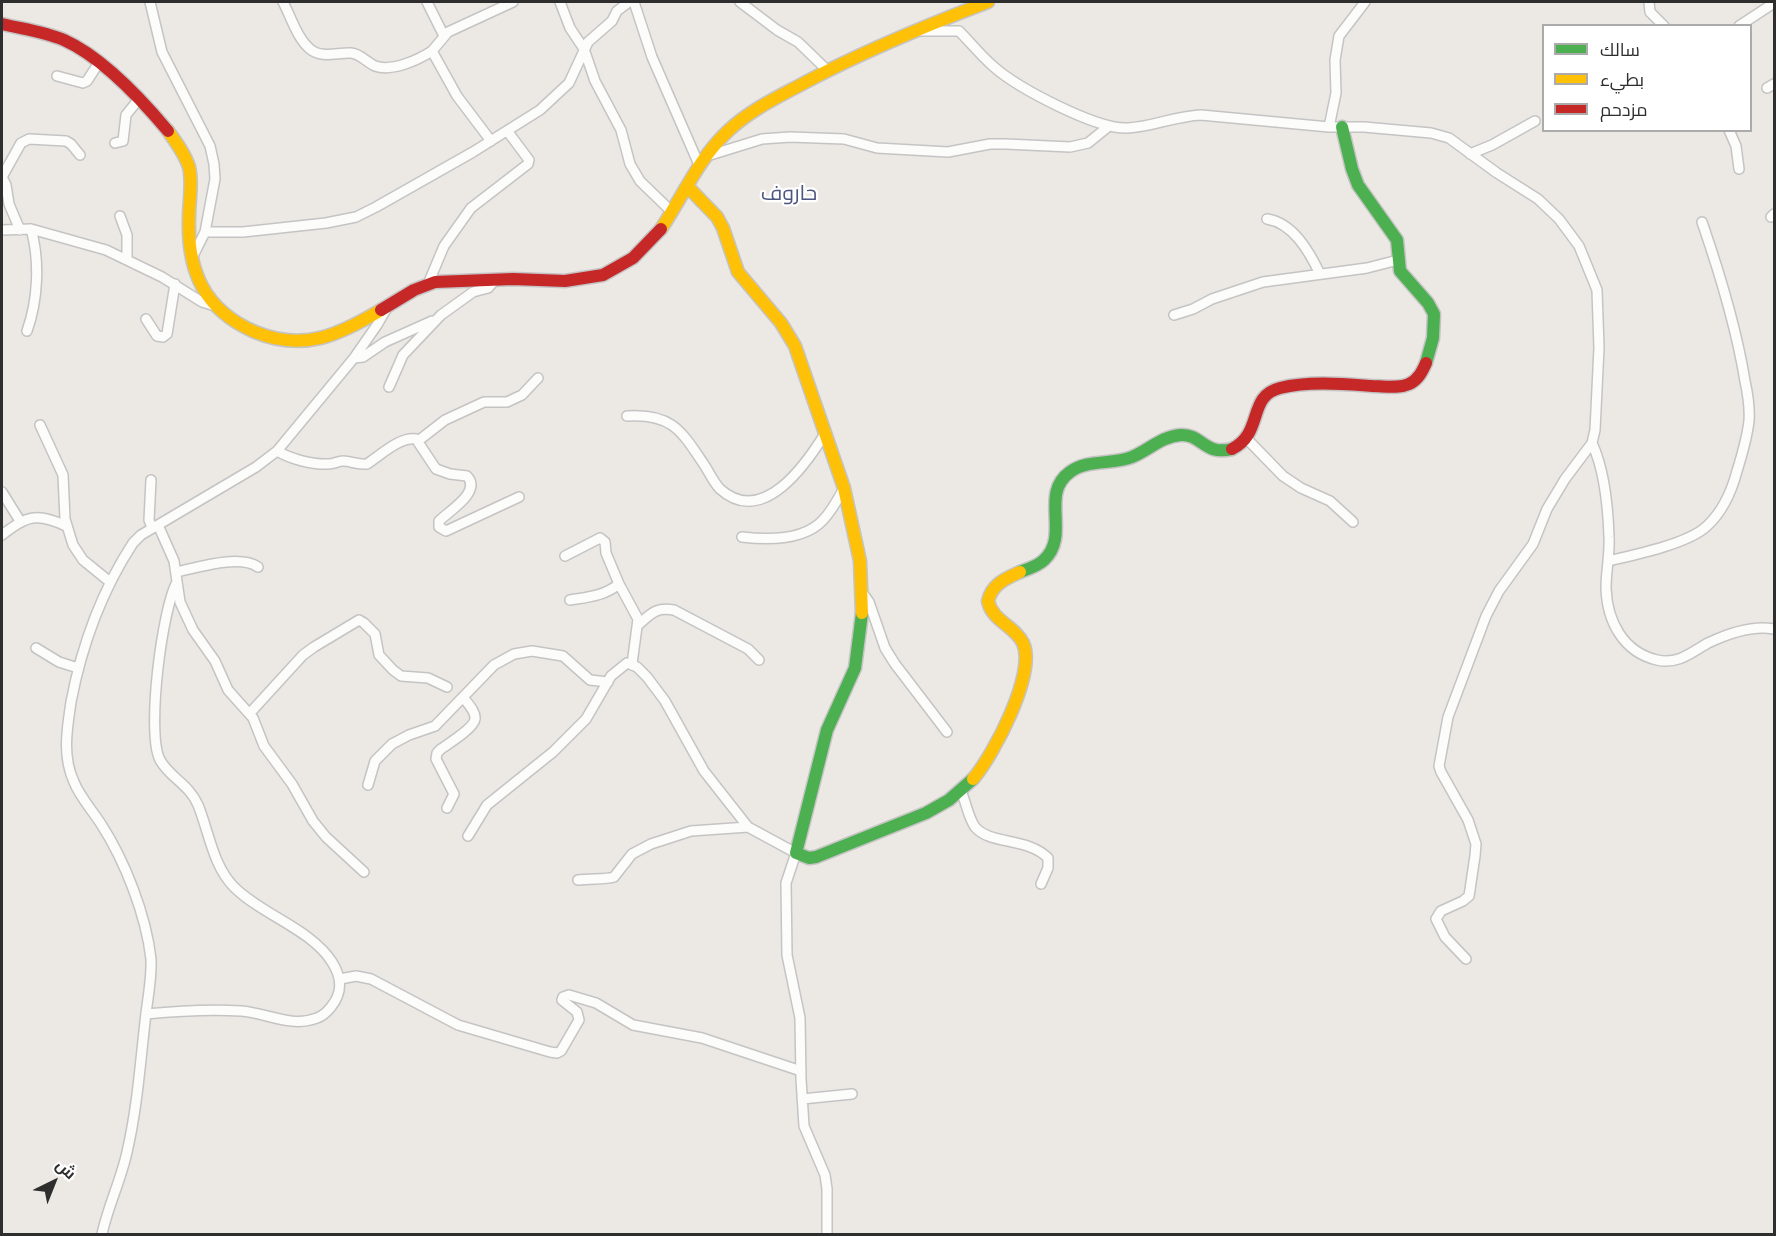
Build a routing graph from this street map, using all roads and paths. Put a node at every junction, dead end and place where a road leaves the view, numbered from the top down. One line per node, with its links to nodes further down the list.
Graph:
1 (150, 2): 45 (street)
2 (283, 2): 19 (street)
3 (427, 2): 17 (street)
4 (513, 2): 17 (street)
5 (560, 2): 18 (street)
6 (629, 2): 18 (street)
7 (634, 2): 35 (street)
8 (740, 2): 21 (street)
9 (988, 2): 16 (street)
10 (1365, 2): 26 (street)
11 (1649, 2): 14 (street)
12 (1774, 3): 15 (street)
13 (2, 24): 20 (street)
14 (1662, 24)
15 (1741, 24)
16 (915, 30): 21 (street); 25 (street)
17 (444, 36): 19 (street)
18 (584, 49): 28 (street); 39 (street)
19 (432, 51): 30 (street)
20 (98, 64): 22 (street); 23 (street)
21 (827, 70): 34 (street)
22 (57, 76)
23 (138, 100): 31 (street); 47 (street)
24 (1535, 121): 32 (street)
25 (1109, 126): 26 (street); 34 (street)
26 (1329, 127): 27 (street)
27 (1342, 127): 32 (street); 48 (street)
28 (508, 132): 30 (street); 52 (street)
29 (1730, 132): 36 (street)
30 (491, 141): 45 (street)
31 (115, 143)
32 (1470, 154): 67 (street)
33 (80, 155): 37 (street)
34 (707, 156): 35 (street)
35 (700, 167): 38 (street)
36 (1739, 169)
37 (2, 177): 44 (street)
38 (688, 187): 39 (street); 64 (street)
39 (672, 212): 50 (street)
40 (120, 216): 46 (street)
41 (1266, 219): 49 (street)
42 (1702, 222): 80 (street)
43 (2, 230): 44 (street)
44 (26, 230): 46 (street); 58 (street)
45 (205, 232): 47 (street)
46 (127, 260): 51 (street)
47 (191, 260): 54 (street)
48 (1398, 260): 49 (street); 65 (street)
49 (1320, 274): 55 (street)
50 (496, 279): 52 (street); 57 (street)
51 (175, 284): 54 (street); 56 (street)
52 (428, 284): 53 (street)
53 (389, 305): 54 (street); 59 (street)
54 (215, 306)
55 (1174, 315)
56 (146, 319)
57 (436, 320): 59 (street); 61 (street)
58 (27, 331)
59 (354, 358): 68 (street)
60 (538, 378): 66 (street)
61 (388, 387)
62 (627, 416): 64 (street)
63 (40, 425): 75 (street)
64 (826, 432): 70 (street)
65 (1247, 439): 74 (street); 99 (street)
66 (418, 441): 68 (street); 72 (street)
67 (1592, 443): 80 (street); 107 (street)
68 (277, 451): 76 (street)
69 (151, 480): 76 (street)
70 (844, 488): 78 (street); 85 (street)
71 (2, 492): 73 (street)
72 (519, 497)
73 (20, 521): 75 (street); 77 (street)
74 (1353, 522)
75 (66, 526): 83 (street)
76 (155, 527): 82 (street); 83 (street)
77 (2, 535)
78 (742, 537)
79 (565, 556): 84 (street)
80 (1608, 561): 88 (street)
81 (258, 567): 82 (street)
82 (176, 577): 96 (street); 108 (street)
83 (110, 582): 92 (street)
84 (619, 584): 86 (street); 87 (street)
85 (862, 592): 97 (street); 103 (street)
86 (570, 600)
87 (638, 626): 90 (street); 91 (street)
88 (1774, 629)
89 (36, 648): 92 (street)
90 (759, 660)
91 (632, 664): 93 (street); 101 (street)
92 (78, 668): 109 (street)
93 (608, 682): 95 (street); 102 (street)
94 (447, 687): 96 (street)
95 (463, 697): 98 (street); 100 (street)
96 (250, 713): 104 (street)
97 (947, 732)
98 (368, 785)
99 (961, 791): 103 (street); 106 (street)
100 (447, 808)
101 (748, 827): 103 (street); 105 (street)
102 (468, 836)
103 (796, 853): 110 (street)
104 (364, 872)
105 (578, 880)
106 (1041, 885)
107 (1466, 959)
108 (340, 979): 109 (street); 110 (street)
109 (146, 1014): 113 (street)
110 (801, 1071): 112 (street)
111 (852, 1094): 112 (street)
112 (802, 1099): 114 (street)
113 (102, 1234)
114 (827, 1234)

